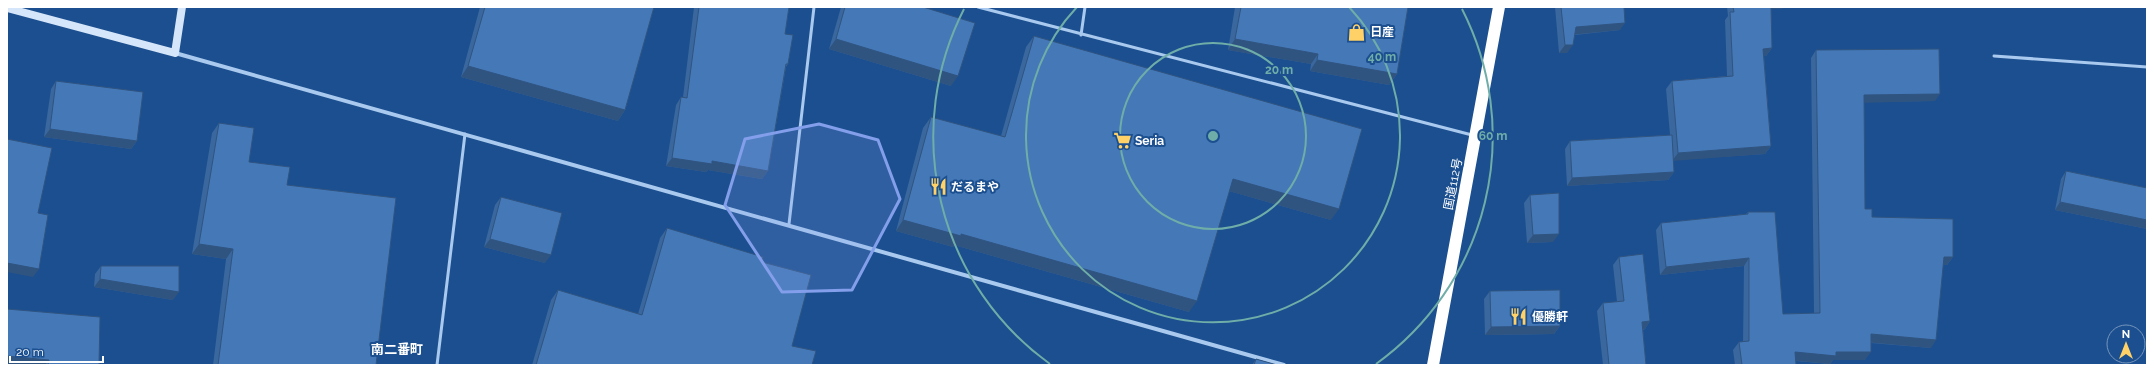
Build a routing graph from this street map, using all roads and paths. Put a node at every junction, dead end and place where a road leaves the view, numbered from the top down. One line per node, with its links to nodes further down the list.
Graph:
1 (182, 7): 8 (street)
2 (814, 7): 13 (lane)
3 (978, 7): 7 (lane)
4 (1085, 7): 7 (lane)
5 (1499, 7): 12 (highway, 国道112号)
6 (7, 8): 8 (street)
7 (1081, 35): 12 (lane)
8 (175, 53): 11 (street)
9 (1994, 56): 10 (lane)
10 (2147, 67)
11 (465, 134): 13 (street); 14 (lane)
12 (1476, 136): 16 (highway, 国道112号)
13 (788, 224): 15 (street)
14 (438, 365)
15 (1284, 365)
16 (1433, 365)

